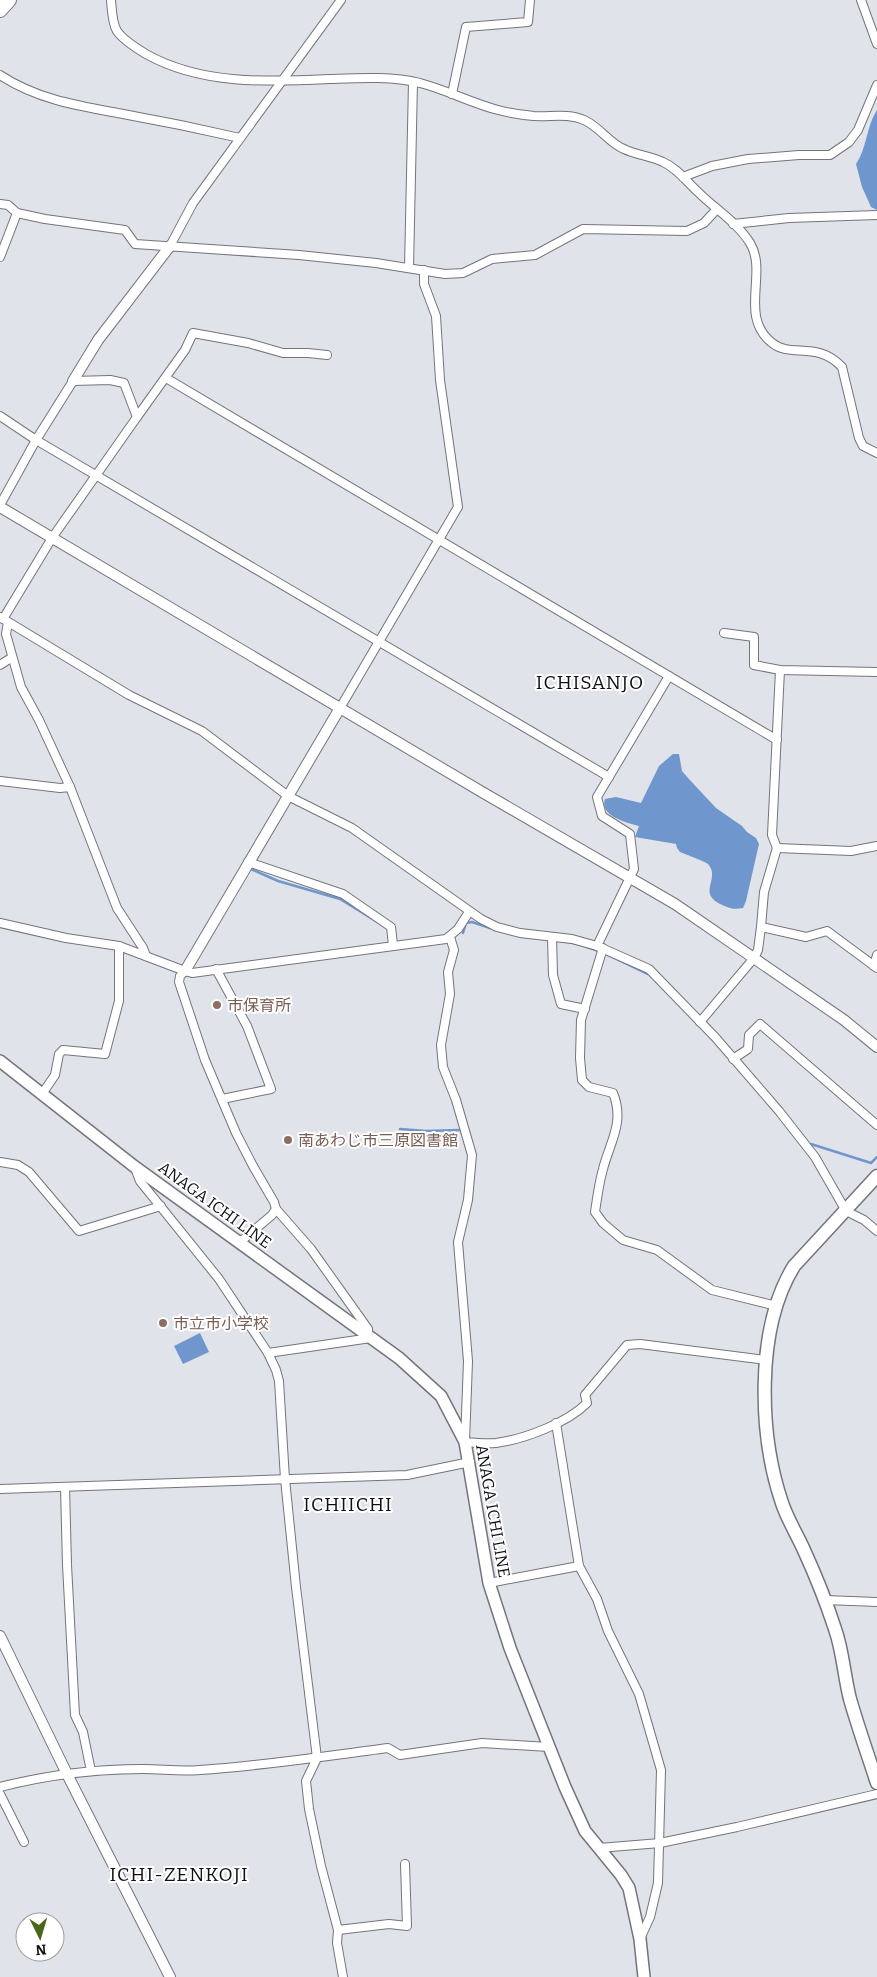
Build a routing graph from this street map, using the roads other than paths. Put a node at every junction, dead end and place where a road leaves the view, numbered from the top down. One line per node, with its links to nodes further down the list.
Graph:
1 (9, 0): 6 (highway)
2 (111, 0): 9 (street)
3 (341, 0): 9 (street)
4 (530, 0): 12 (street)
5 (862, 0): 7 (street)
6 (0, 10)
7 (877, 44)
8 (0, 75): 13 (street)
9 (282, 79): 10 (street); 13 (street)
10 (413, 82): 12 (street); 22 (street)
11 (877, 85): 14 (street)
12 (452, 94): 14 (street)
13 (240, 138): 20 (street)
14 (683, 178): 16 (street)
15 (0, 204): 17 (street)
16 (718, 210): 19 (street); 23 (street)
17 (17, 213): 20 (street); 21 (street)
18 (877, 215): 19 (street)
19 (733, 224): 30 (street)
20 (170, 246): 22 (street); 26 (street)
21 (0, 258)
22 (409, 268): 23 (street)
23 (424, 270): 34 (street)
24 (327, 355): 25 (street)
25 (166, 378): 28 (street); 34 (street)
26 (73, 381): 28 (street); 29 (street)
27 (0, 416): 29 (street)
28 (137, 417): 31 (street)
29 (36, 440): 31 (street); 32 (street)
30 (877, 453)
31 (96, 475): 33 (street); 37 (street)
32 (0, 506): 33 (street)
33 (52, 538): 35 (street); 43 (street)
34 (439, 540): 37 (street); 42 (street)
35 (4, 619): 38 (street); 48 (street)
36 (724, 633): 40 (street)
37 (378, 643): 43 (street); 45 (street)
38 (12, 658): 39 (street); 47 (street)
39 (0, 665)
40 (780, 670): 41 (street); 44 (street)
41 (877, 672)
42 (669, 676): 44 (street); 45 (street)
43 (340, 708): 48 (street); 52 (street)
44 (777, 740): 50 (street)
45 (609, 777): 52 (street)
46 (0, 781): 47 (street)
47 (70, 787): 62 (street)
48 (288, 796): 51 (street); 53 (street)
49 (877, 846): 50 (street)
50 (777, 848): 55 (street)
51 (248, 862): 58 (street); 66 (street)
52 (630, 878): 60 (street); 63 (street)
53 (469, 912): 56 (street); 57 (street)
54 (0, 922): 59 (street)
55 (761, 927): 63 (street); 64 (street)
56 (450, 937): 58 (street); 88 (street)
57 (552, 937): 60 (street); 67 (street)
58 (393, 945): 65 (street)
59 (120, 946): 62 (street); 72 (street)
60 (600, 947): 67 (street); 68 (street)
61 (877, 955): 64 (street)
62 (146, 956): 66 (street)
63 (754, 958): 68 (street); 69 (street)
64 (876, 967)
65 (216, 969): 66 (street); 73 (street)
66 (184, 971): 73 (street)
67 (585, 1009): 83 (street)
68 (700, 1022): 70 (street)
69 (877, 1047)
70 (733, 1059): 74 (street); 80 (street)
71 (0, 1061): 72 (main road, ANAGA ICHI LINE)
72 (42, 1094): 76 (main road, ANAGA ICHI LINE)
73 (222, 1099): 79 (street)
74 (877, 1125)
75 (0, 1162): 78 (street)
76 (135, 1167): 78 (street); 82 (main road, ANAGA ICHI LINE)
77 (877, 1176): 80 (main road)
78 (161, 1206): 85 (street)
79 (276, 1209): 82 (street); 84 (street)
80 (846, 1212): 81 (street); 83 (main road)
81 (877, 1231)
82 (239, 1243): 84 (main road, ANAGA ICHI LINE)
83 (777, 1306): 86 (main road)
84 (370, 1337): 85 (street); 88 (main road, ANAGA ICHI LINE)
85 (268, 1353): 90 (street)
86 (766, 1360): 87 (street); 95 (main road)
87 (556, 1423): 88 (street); 93 (street)
88 (465, 1442): 89 (main road, ANAGA ICHI LINE)
89 (470, 1462): 90 (street); 94 (main road, ANAGA ICHI LINE)
90 (285, 1479): 91 (street); 99 (street)
91 (65, 1486): 92 (street); 100 (street)
92 (0, 1489)
93 (579, 1566): 94 (street); 107 (street)
94 (489, 1583): 98 (main road, ANAGA ICHI LINE)
95 (825, 1600): 96 (street); 102 (main road)
96 (877, 1602)
97 (0, 1636): 101 (street)
98 (549, 1747): 99 (street); 108 (main road, ANAGA ICHI LINE)
99 (317, 1758): 100 (street); 110 (street)
100 (91, 1771): 101 (street)
101 (67, 1774): 103 (street); 112 (street)
102 (877, 1783)
103 (0, 1787)
104 (0, 1794): 106 (street)
105 (877, 1794): 107 (street)
106 (24, 1842)
107 (660, 1843): 108 (street); 111 (street)
108 (598, 1848): 111 (main road, ANAGA ICHI LINE)
109 (405, 1864): 110 (street)
110 (338, 1930): 113 (street)
111 (640, 1939): 114 (main road, ANAGA ICHI LINE)
112 (170, 1977)
113 (343, 1977)
114 (644, 1977)

